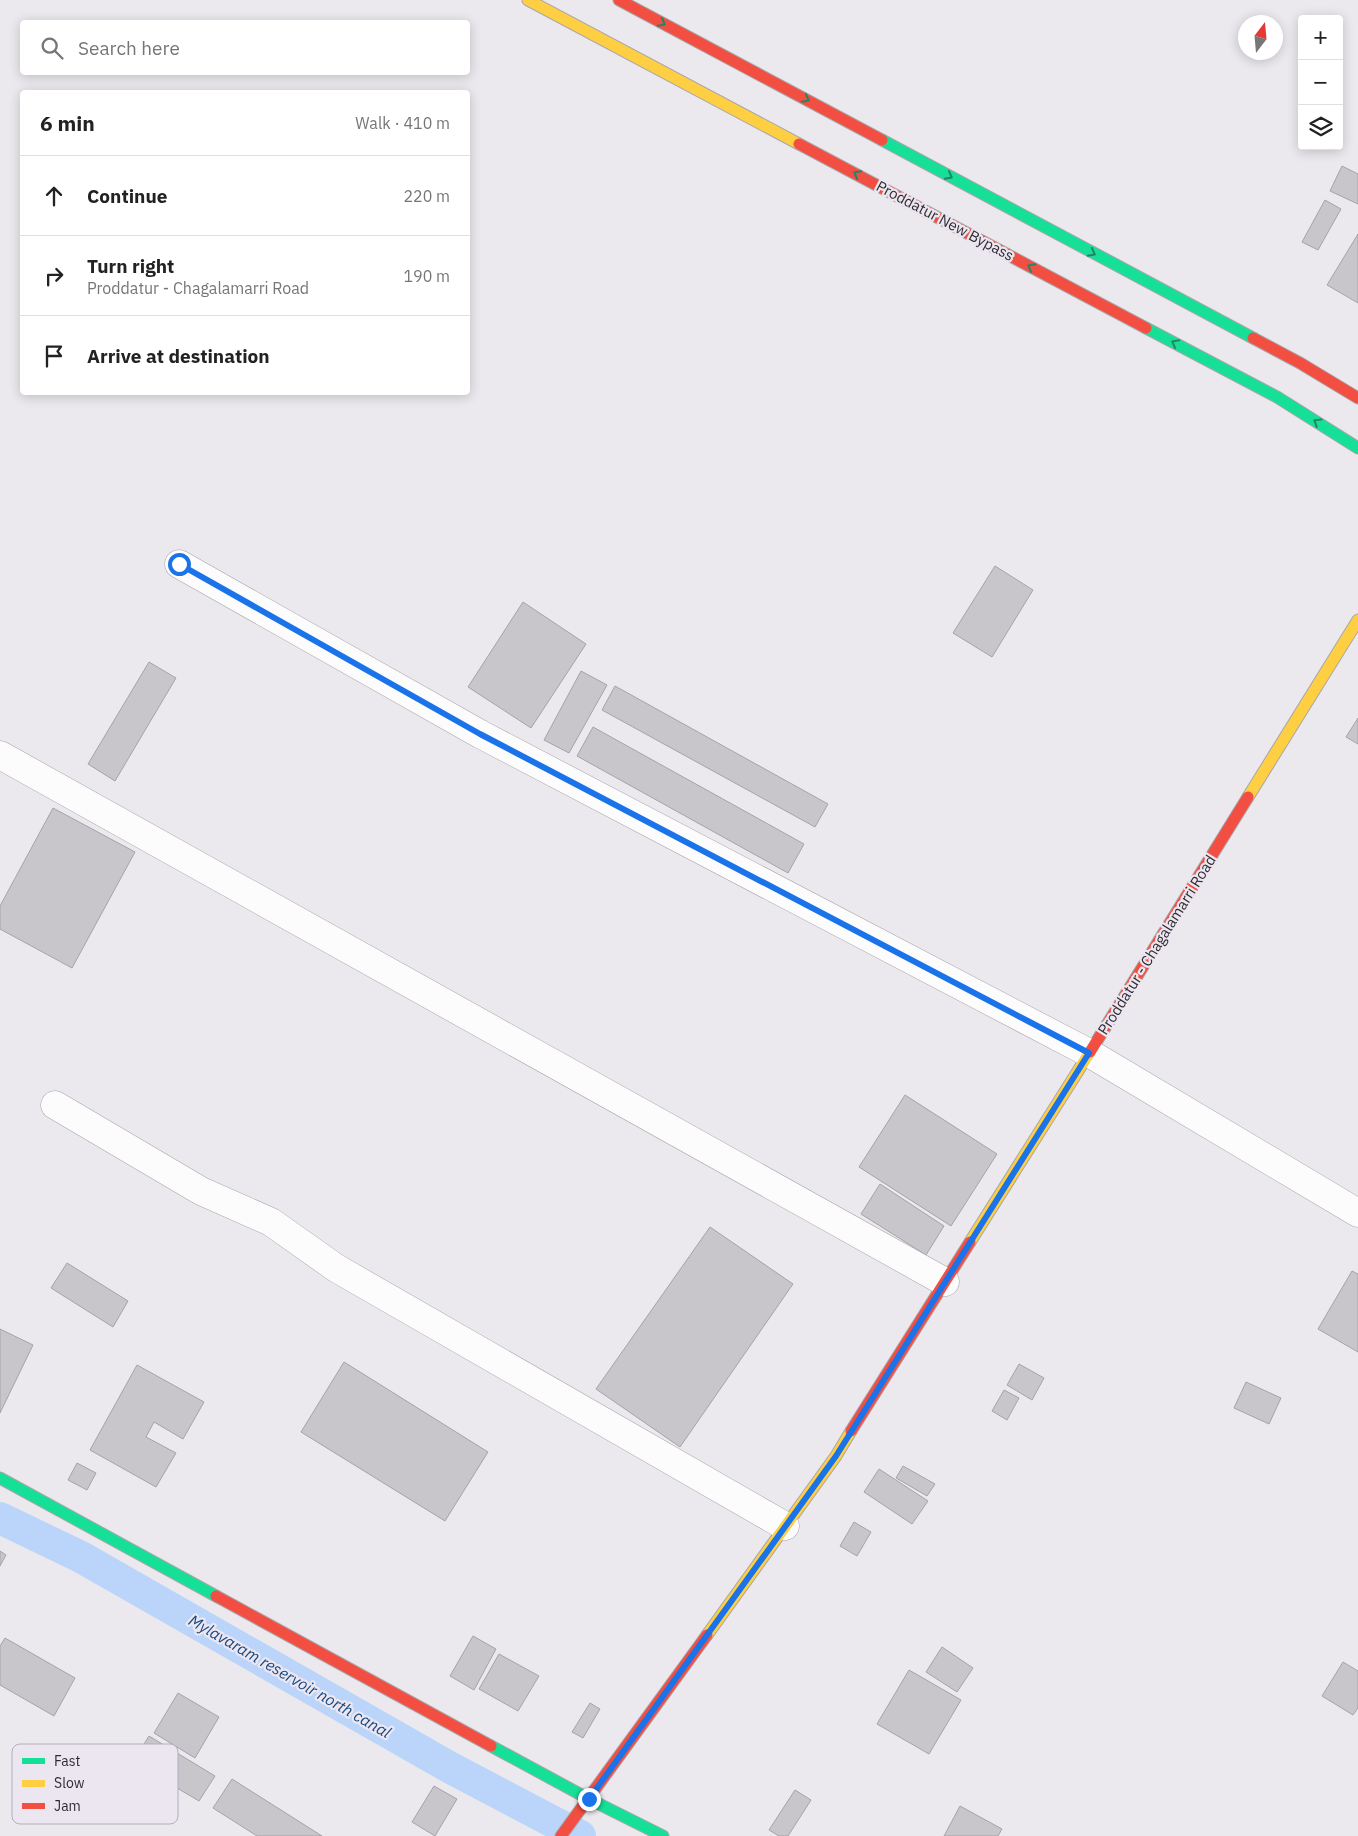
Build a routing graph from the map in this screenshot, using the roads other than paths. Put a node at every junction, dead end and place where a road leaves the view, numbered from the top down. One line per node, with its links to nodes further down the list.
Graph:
1 (528, 0): 4 (main road, Proddatur New Bypass, one-way to 1)
2 (619, 0): 3 (main road, one-way to 3)
3 (1358, 398)
4 (1358, 448)
5 (179, 564): 8 (street)
6 (1358, 620): 8 (main road, Proddatur - Chagalamarri Road)
7 (0, 755): 11 (street)
8 (1089, 1053): 10 (street); 11 (main road, Proddatur - Chagalamarri Road)
9 (55, 1105): 13 (street)
10 (1358, 1214)
11 (945, 1282): 13 (main road, Proddatur - Chagalamarri Road)
12 (0, 1478): 14 (main road)
13 (785, 1526): 14 (main road, Proddatur - Chagalamarri Road)
14 (589, 1799): 15 (main road, Proddatur - Chagalamarri Road); 16 (main road)
15 (561, 1836)
16 (663, 1836)

